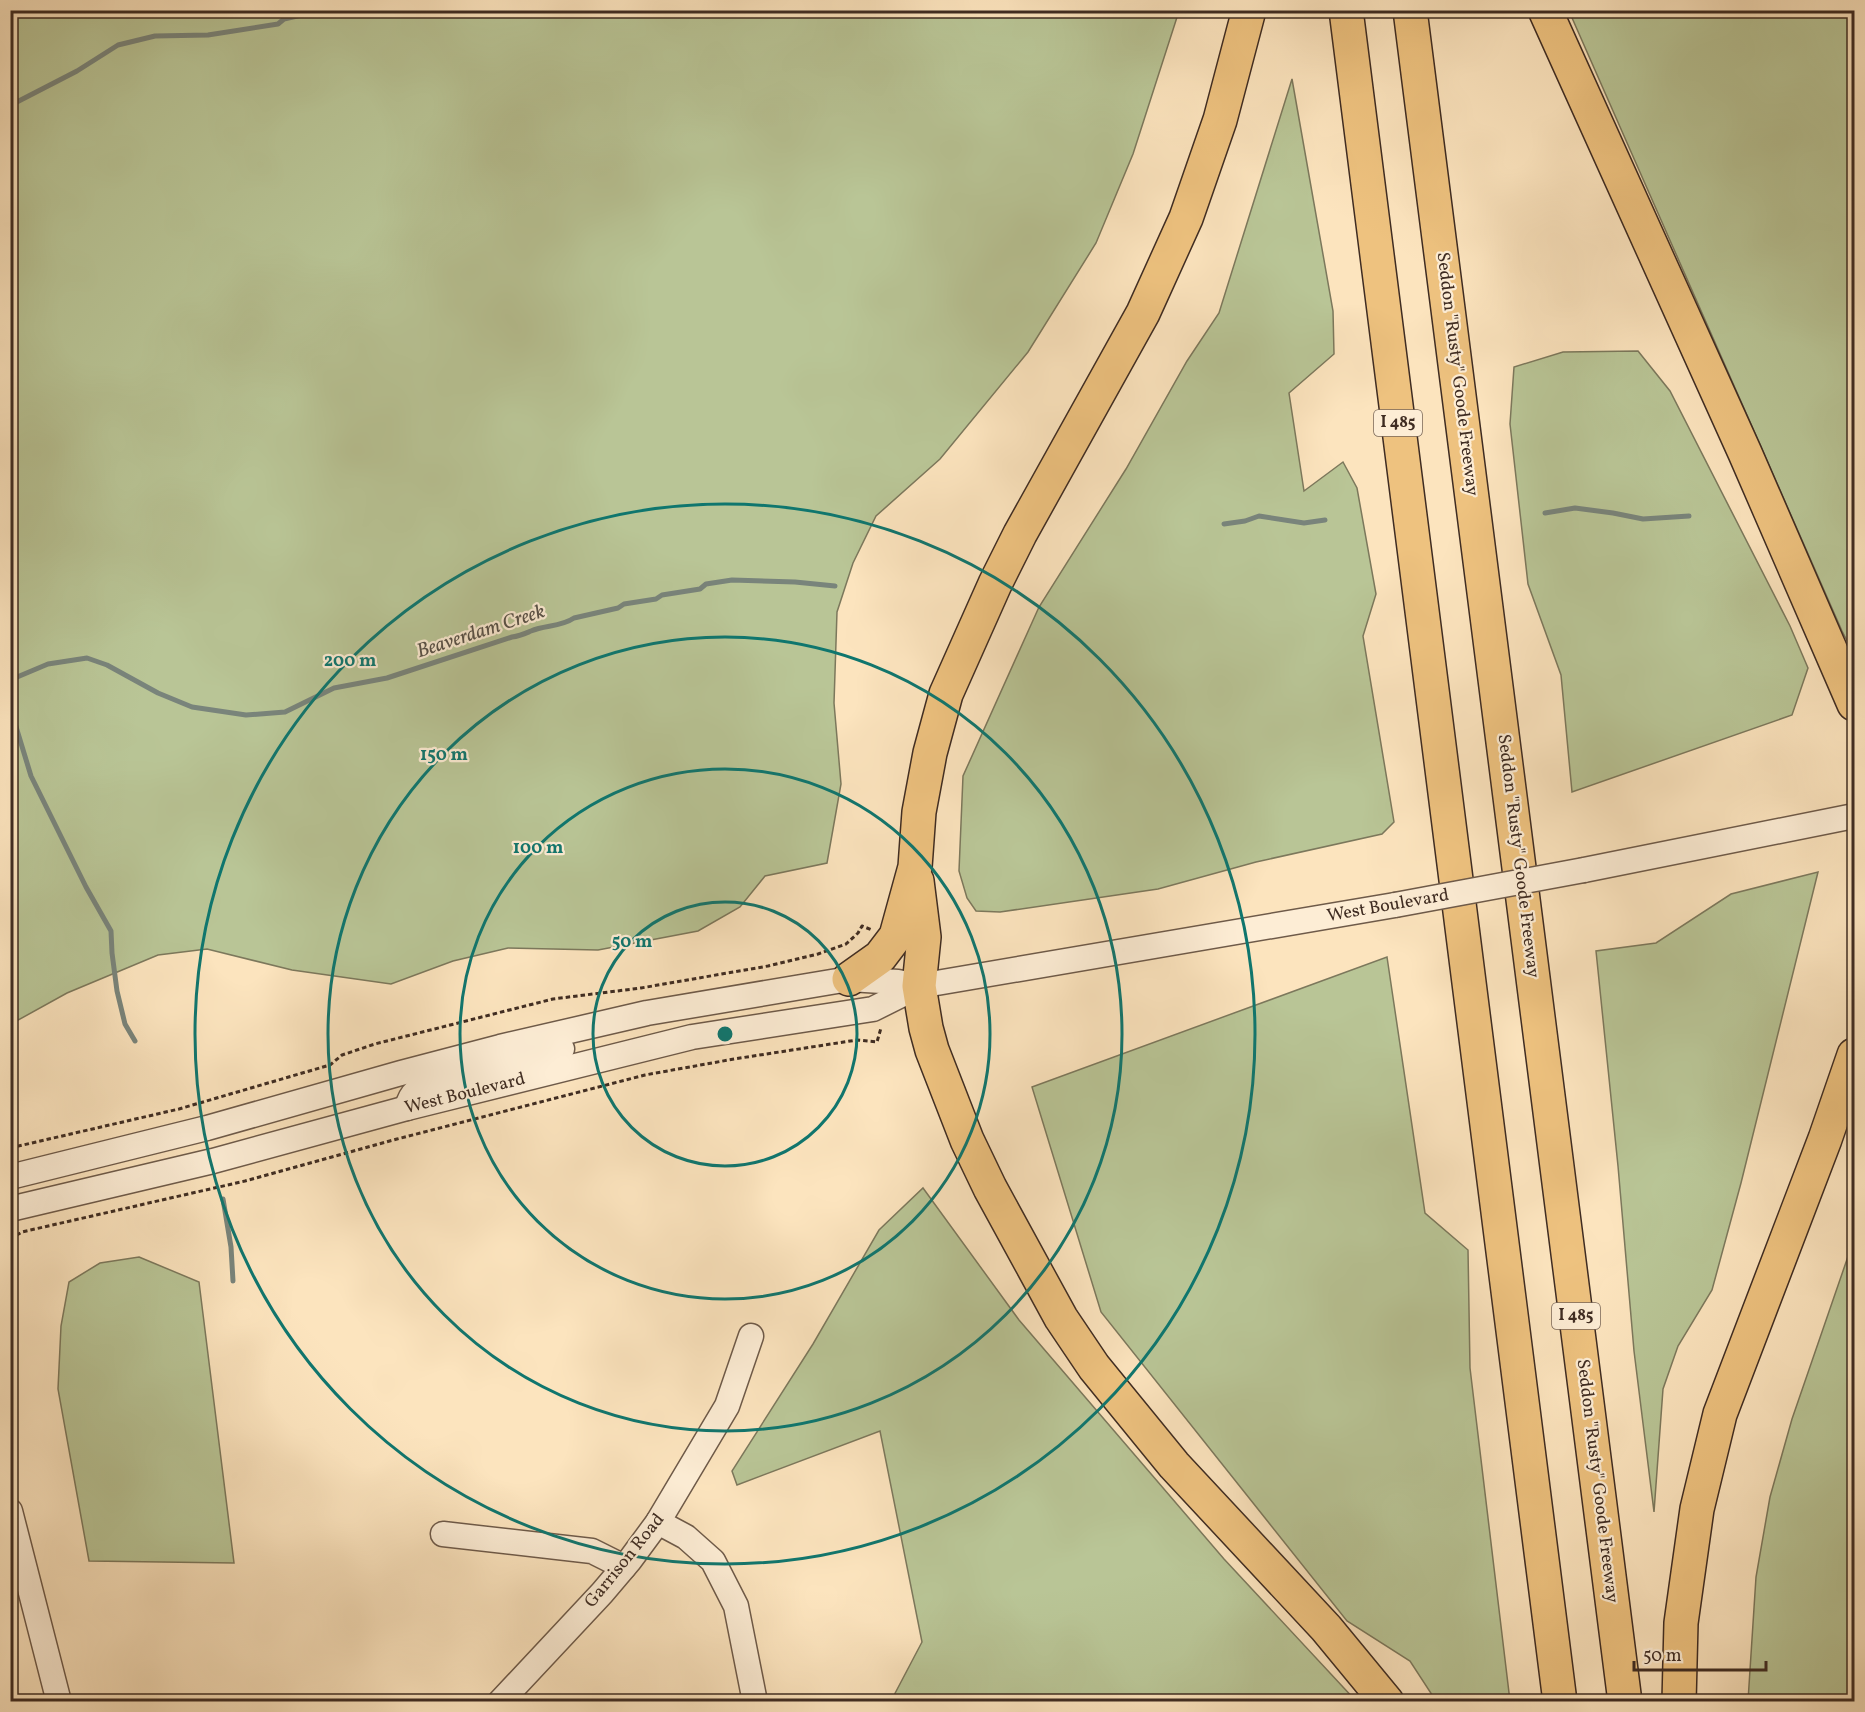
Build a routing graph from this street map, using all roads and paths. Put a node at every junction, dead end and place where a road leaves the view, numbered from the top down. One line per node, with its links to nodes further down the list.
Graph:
1 (1249, 10): 7 (highway)
2 (1346, 10): 30 (highway, I 485)
3 (1410, 10): 31 (highway, Seddon "Rusty" Goode Freeway / I 485)
4 (1545, 10): 5 (highway)
5 (1854, 704)
6 (1854, 816): 10 (street, West Boulevard, bridge)
7 (915, 867): 9 (highway); 10 (highway)
8 (876, 932): 16 (path)
9 (849, 979): 10 (street, West Boulevard); 11 (street, West Boulevard)
10 (919, 986): 15 (street, West Boulevard); 29 (highway)
11 (647, 1013): 14 (street, West Boulevard); 15 (street)
12 (881, 1028): 20 (path)
13 (1854, 1055): 32 (highway)
14 (401, 1073): 17 (street); 18 (street, West Boulevard)
15 (406, 1108): 17 (street, West Boulevard)
16 (10, 1148)
17 (253, 1149): 19 (street, West Boulevard)
18 (10, 1177)
19 (10, 1209)
20 (10, 1239)
21 (751, 1336): 23 (street, Garrison Road)
22 (10, 1511): 26 (street)
23 (658, 1522): 25 (street, Garrison Road); 28 (street)
24 (443, 1534): 25 (street)
25 (624, 1567): 27 (street, Garrison Road)
26 (59, 1701)
27 (500, 1701)
28 (755, 1701)
29 (1387, 1701)
30 (1560, 1701)
31 (1625, 1701)
32 (1679, 1701)

